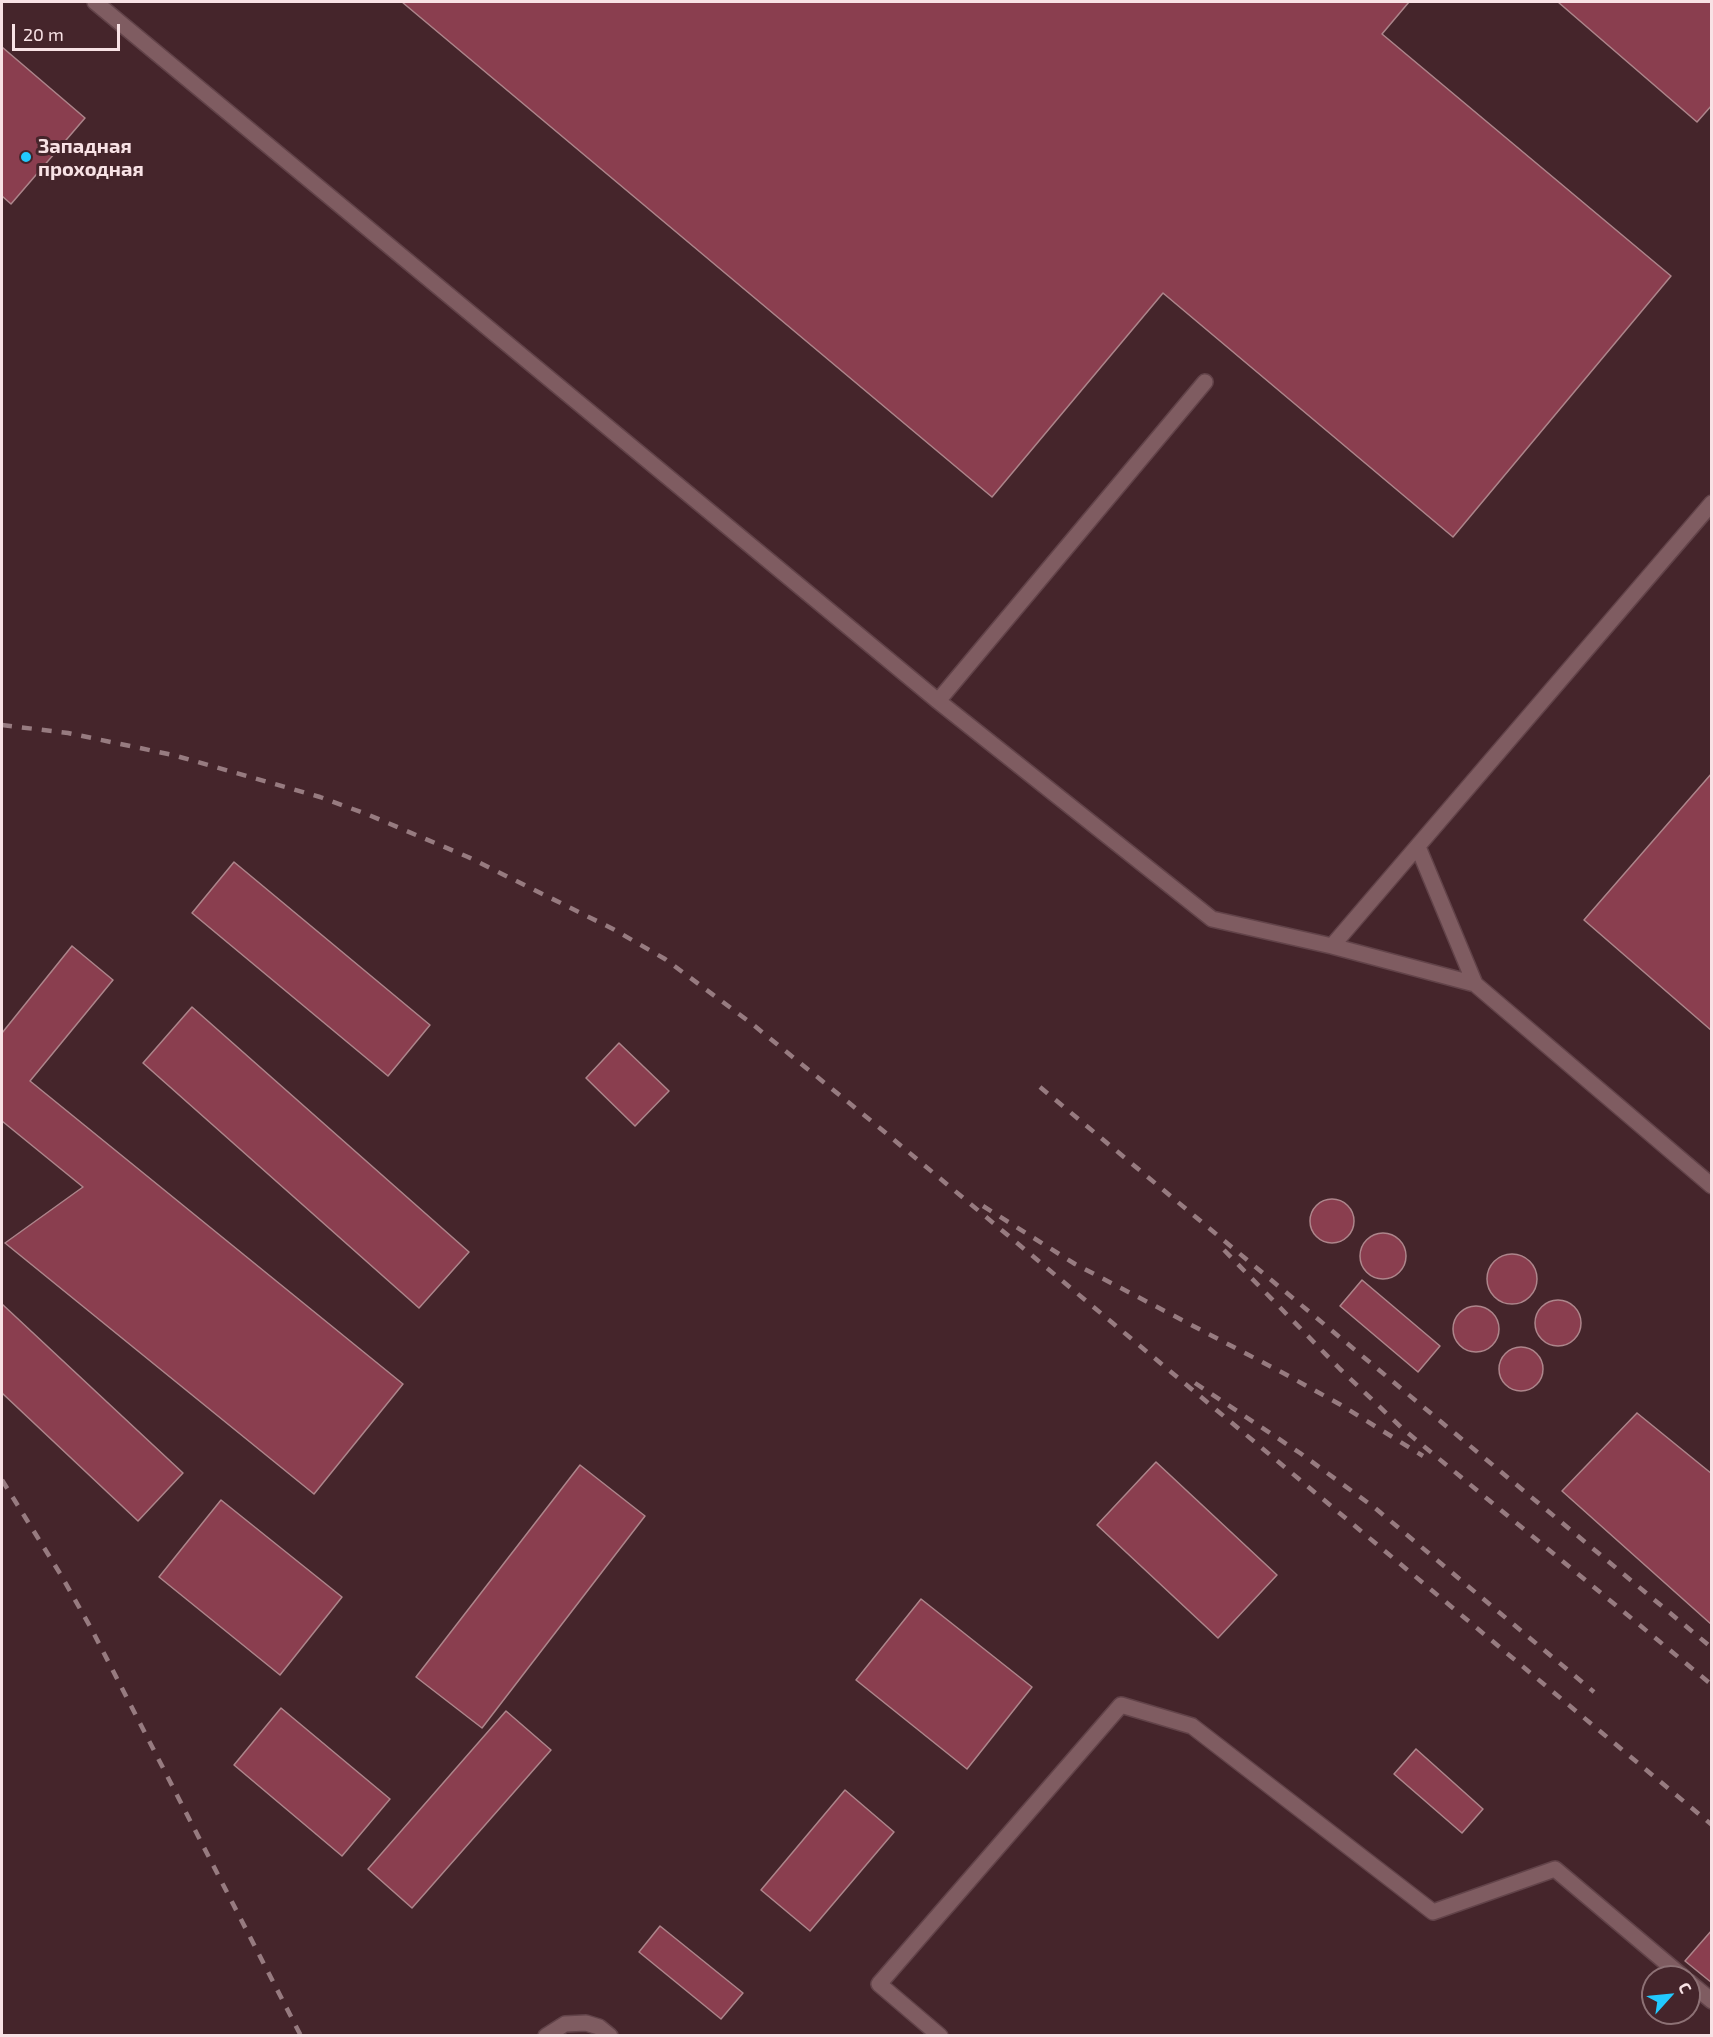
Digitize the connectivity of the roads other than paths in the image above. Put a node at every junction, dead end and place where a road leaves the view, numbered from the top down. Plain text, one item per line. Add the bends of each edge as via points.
1 (95, 2) edge
2 (1204, 382) dead end
3 (1712, 503) edge
4 (938, 701) junction
5 (1418, 847) junction
6 (1332, 946) junction
7 (1475, 984) junction
8 (1712, 1186) edge
9 (1669, 1965) edge
10 (546, 2036) edge
11 (610, 2036) edge
12 (940, 2036) edge

1 - 4 lane
2 - 4 lane
3 - 5 lane
4 - 6 lane via 1212,919
5 - 6 lane
5 - 7 lane
6 - 7 lane
7 - 8 lane
9 - 12 lane via 1555,1869 1433,1912 1192,1726 1121,1704 879,1984
10 - 11 lane via 565,2024 586,2023

